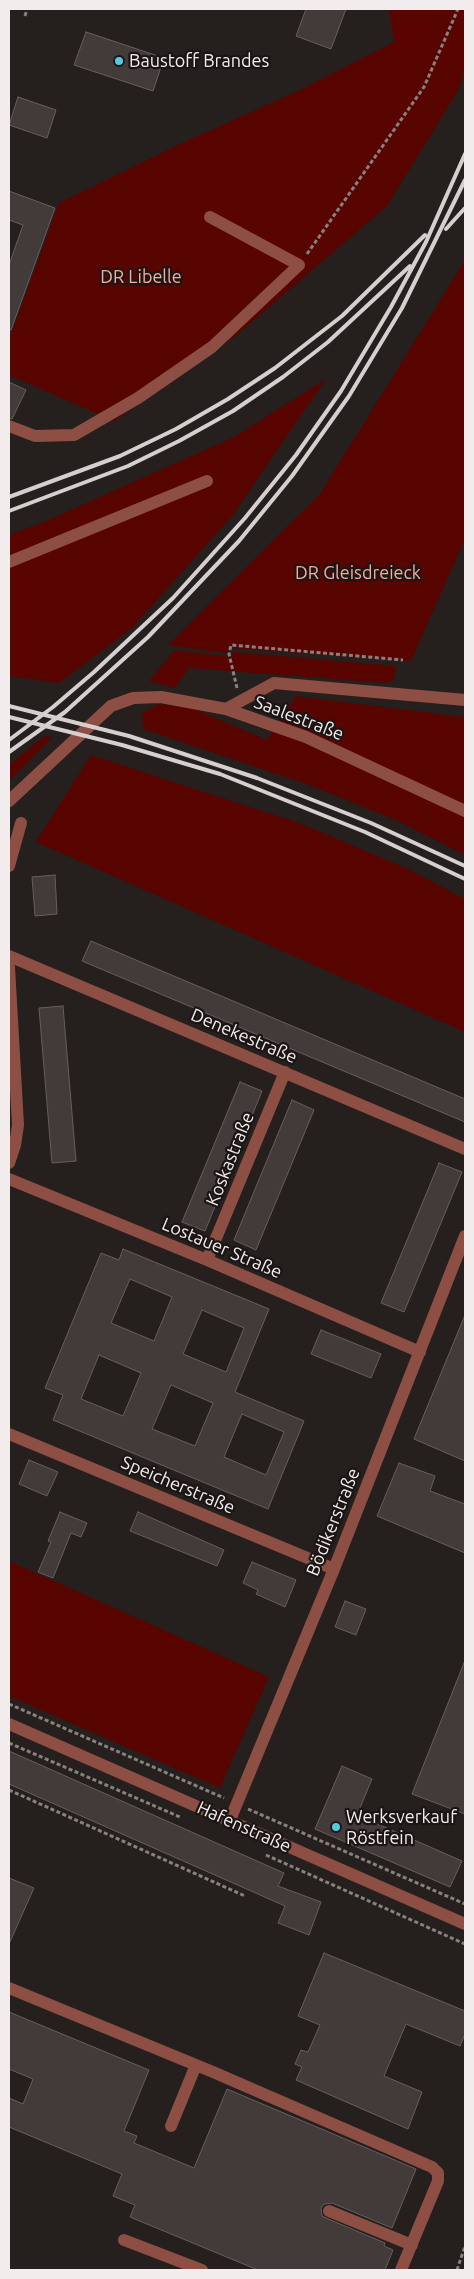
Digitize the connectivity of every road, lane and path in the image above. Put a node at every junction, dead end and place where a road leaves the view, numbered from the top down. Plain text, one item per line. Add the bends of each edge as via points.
1 (27, 9) edge
2 (458, 9) edge
3 (24, 16) dead end
4 (210, 217) dead end
5 (300, 265) junction
6 (9, 426) edge
7 (206, 481) dead end
8 (9, 562) edge
9 (403, 660) dead end
10 (465, 700) edge
11 (241, 701) junction
12 (226, 709) junction
13 (9, 800) edge
14 (465, 811) edge
15 (21, 823) dead end
16 (9, 866) edge
17 (9, 956) edge
18 (9, 967) edge
19 (284, 1072) junction
20 (465, 1149) edge
21 (9, 1163) edge
22 (9, 1179) edge
23 (465, 1236) edge
24 (207, 1260) junction
25 (420, 1352) junction
26 (9, 1434) edge
27 (334, 1569) junction
28 (9, 1724) edge
29 (9, 1743) edge
30 (9, 1790) edge
31 (187, 1820) dead end
32 (230, 1820) junction
33 (258, 1852) dead end
34 (245, 1896) dead end
35 (465, 1924) edge
36 (465, 1944) edge
37 (9, 1988) edge
38 (196, 2065) junction
39 (171, 2126) dead end
40 (329, 2211) dead end
41 (124, 2240) dead end
42 (412, 2245) junction
43 (465, 2246) edge
44 (202, 2270) edge
45 (401, 2270) edge
46 (457, 2270) edge

1 - 3 path
2 - 5 path via 424,86
4 - 5 street
5 - 6 street via 212,346 138,398 74,436 35,436
7 - 8 street
9 - 11 path via 231,645 229,654
10 - 11 street via 274,684
11 - 12 street
12 - 13 street, Saalestraße via 161,697 133,698 111,706
12 - 14 street, Saalestraße via 306,737
15 - 16 street
17 - 19 street, Denekestraße
18 - 21 street via 18,1125
19 - 20 street, Denekestraße
19 - 24 street, Koskastraße
22 - 24 street, Lostauer Straße
23 - 25 street, Bödikerstraße
24 - 25 street, Lostauer Straße
25 - 27 street, Bödikerstraße
26 - 27 street, Speicherstraße
27 - 32 street, Bödikerstraße
28 - 32 street, Hafenstraße
29 - 31 path, Hafenstraße
30 - 34 path
32 - 35 street, Hafenstraße
33 - 36 path, Hafenstraße
37 - 38 street
38 - 39 street
38 - 42 street via 432,2167 438,2173 438,2181
40 - 42 street
41 - 44 street
42 - 45 street
43 - 46 path

